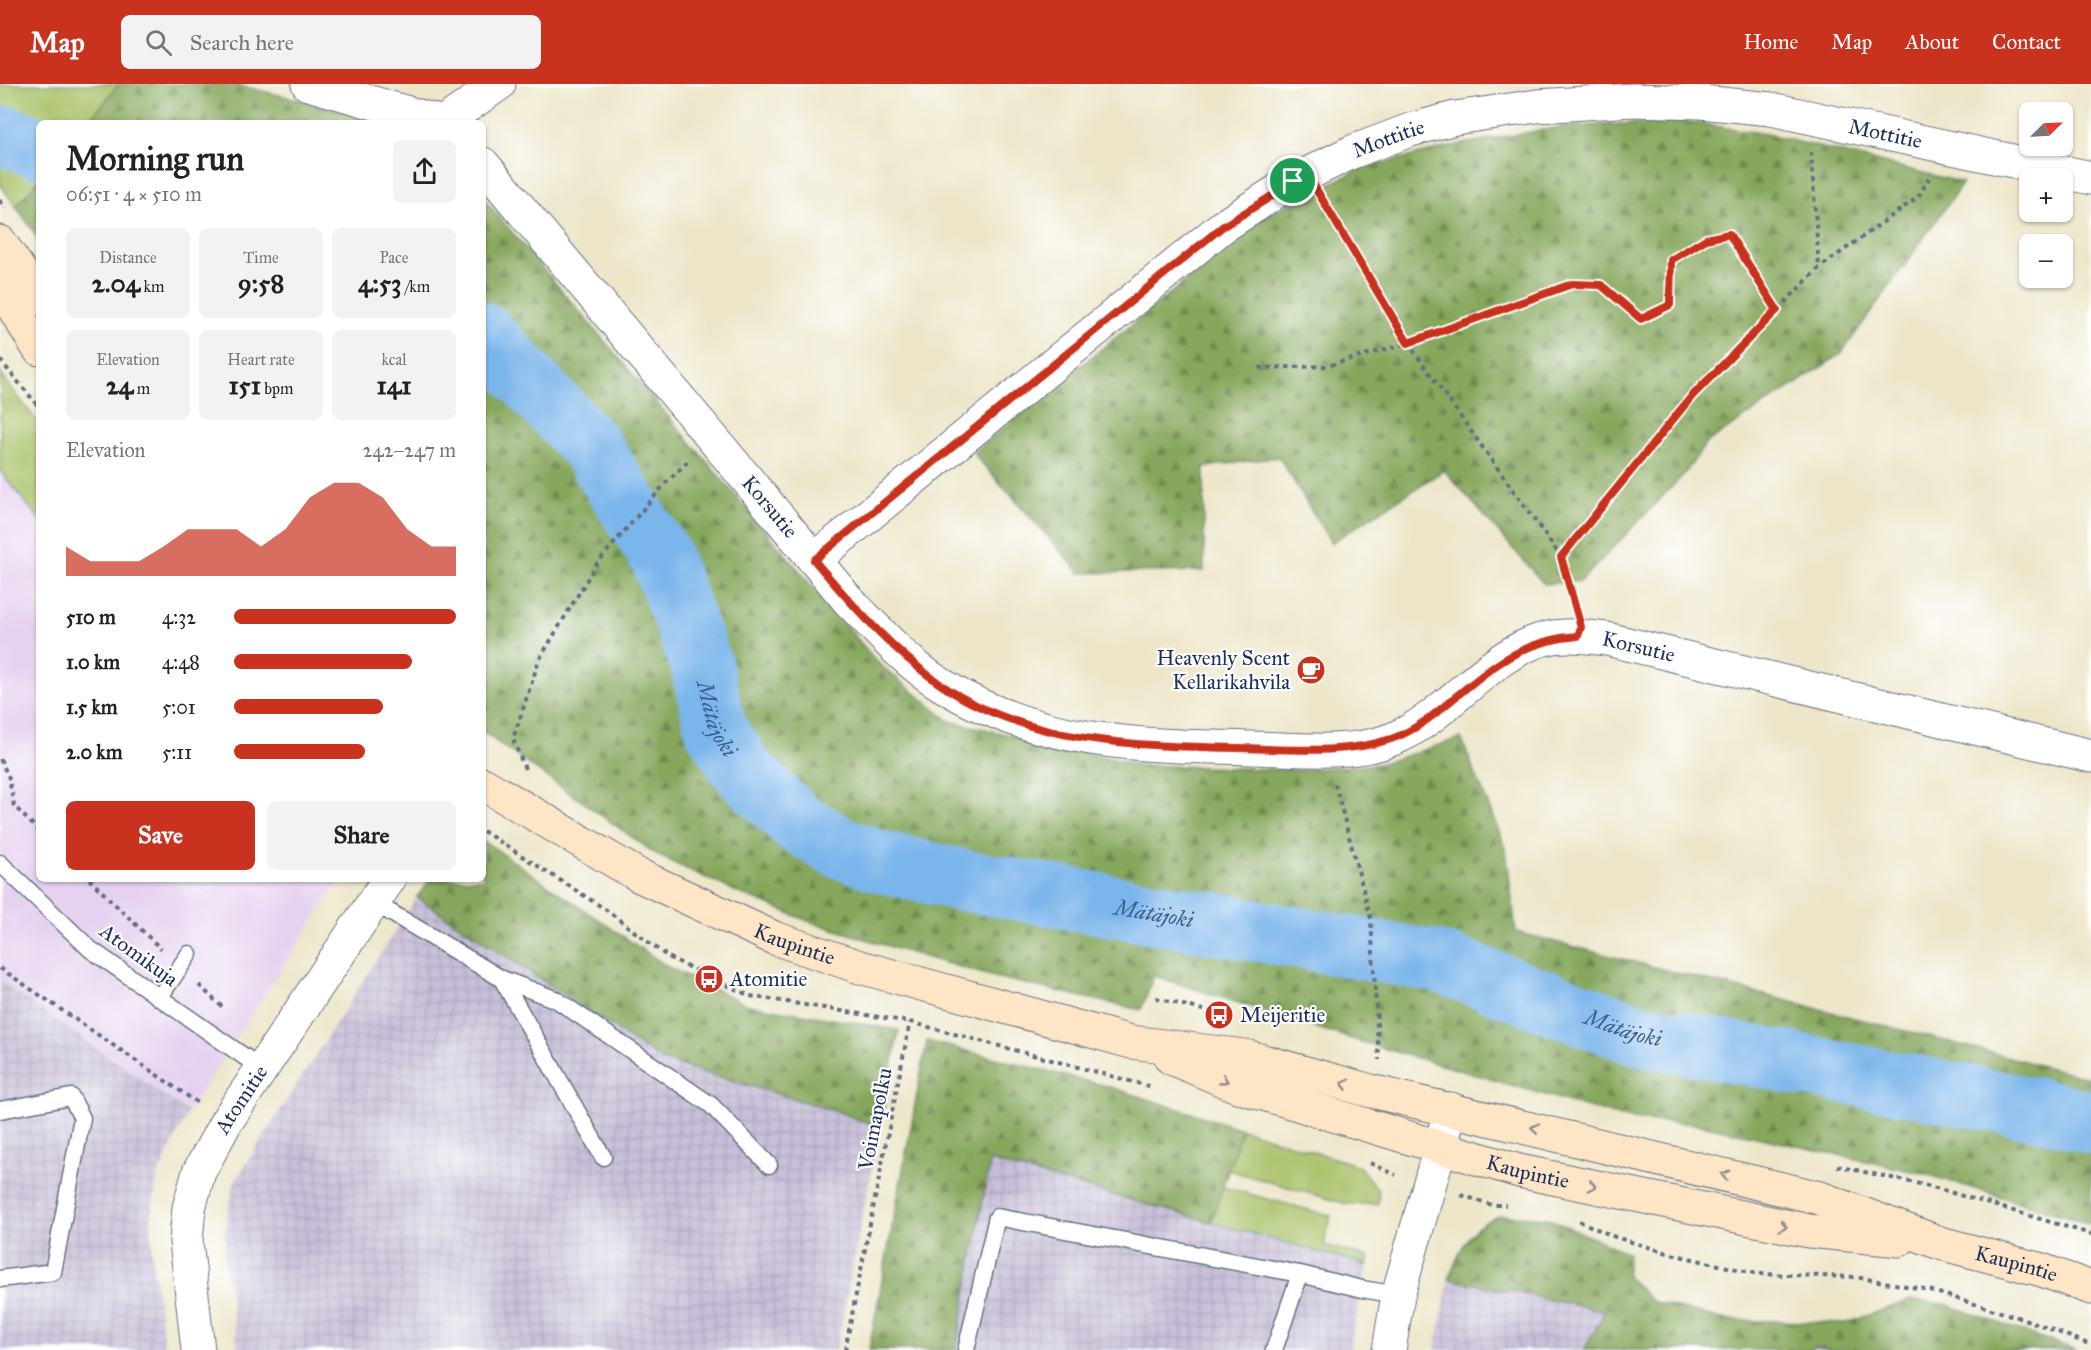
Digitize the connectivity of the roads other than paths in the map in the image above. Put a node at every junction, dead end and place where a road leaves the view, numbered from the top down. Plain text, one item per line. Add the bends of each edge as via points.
1 (308, 84) edge
2 (499, 84) edge
3 (432, 120) edge
4 (446, 120) edge
5 (486, 168) edge
6 (2091, 178) edge
7 (0, 242) edge
8 (0, 286) edge
9 (36, 294) edge
10 (0, 322) edge
11 (36, 344) edge
12 (36, 352) edge
13 (814, 560) junction
14 (2091, 756) edge
15 (486, 786) edge
16 (0, 863) edge
17 (381, 890) edge
18 (189, 954) dead end
19 (502, 979) junction
20 (159, 998) junction
21 (1131, 1041) junction
22 (262, 1069) junction
23 (1451, 1109) junction
24 (0, 1110) edge
25 (1439, 1147) junction
26 (603, 1157) dead end
27 (769, 1165) dead end
28 (1940, 1243) junction
29 (1300, 1274) junction
30 (0, 1279) edge
31 (2091, 1288) edge
32 (1398, 1295) junction
33 (198, 1350) edge
34 (966, 1350) edge
35 (1275, 1350) edge
36 (1389, 1350) edge

1 - 3 street
2 - 4 street
5 - 13 street, Korsutie
6 - 13 street, Mottitie via 1771,109 1701,102 1633,100 1537,106 1455,118 1410,130 1307,174 1222,227
7 - 9 main road
8 - 11 main road
10 - 12 main road
13 - 14 street, Korsutie via 901,653 942,685 1001,714 1098,741 1154,746 1363,746 1393,739 1429,719 1489,670 1525,647 1551,638 1578,636 1619,642
15 - 21 main road, Kaupintie via 638,875 774,938 943,992
16 - 20 lane, Atomikuja via 90,949
17 - 19 lane
17 - 22 street, Atomitie
18 - 20 lane
19 - 26 lane
19 - 27 lane via 556,1000 711,1105
20 - 22 lane, Atomikuja
23 -> 21 main road, Kaupintie via 1245,1056
21 -> 25 main road, Kaupintie via 1237,1086
22 - 33 street, Atomitie via 226,1122 199,1172 189,1208 186,1241
23 - 25 street
28 -> 23 main road, Kaupintie via 1820,1198
24 - 30 lane via 71,1097 82,1118 53,1272
25 -> 28 main road, Kaupintie via 1519,1171 1809,1232
25 - 32 street
28 - 31 main road, Kaupintie via 2042,1270
29 - 32 lane
29 - 34 lane via 997,1217
29 - 35 lane
32 - 36 street

